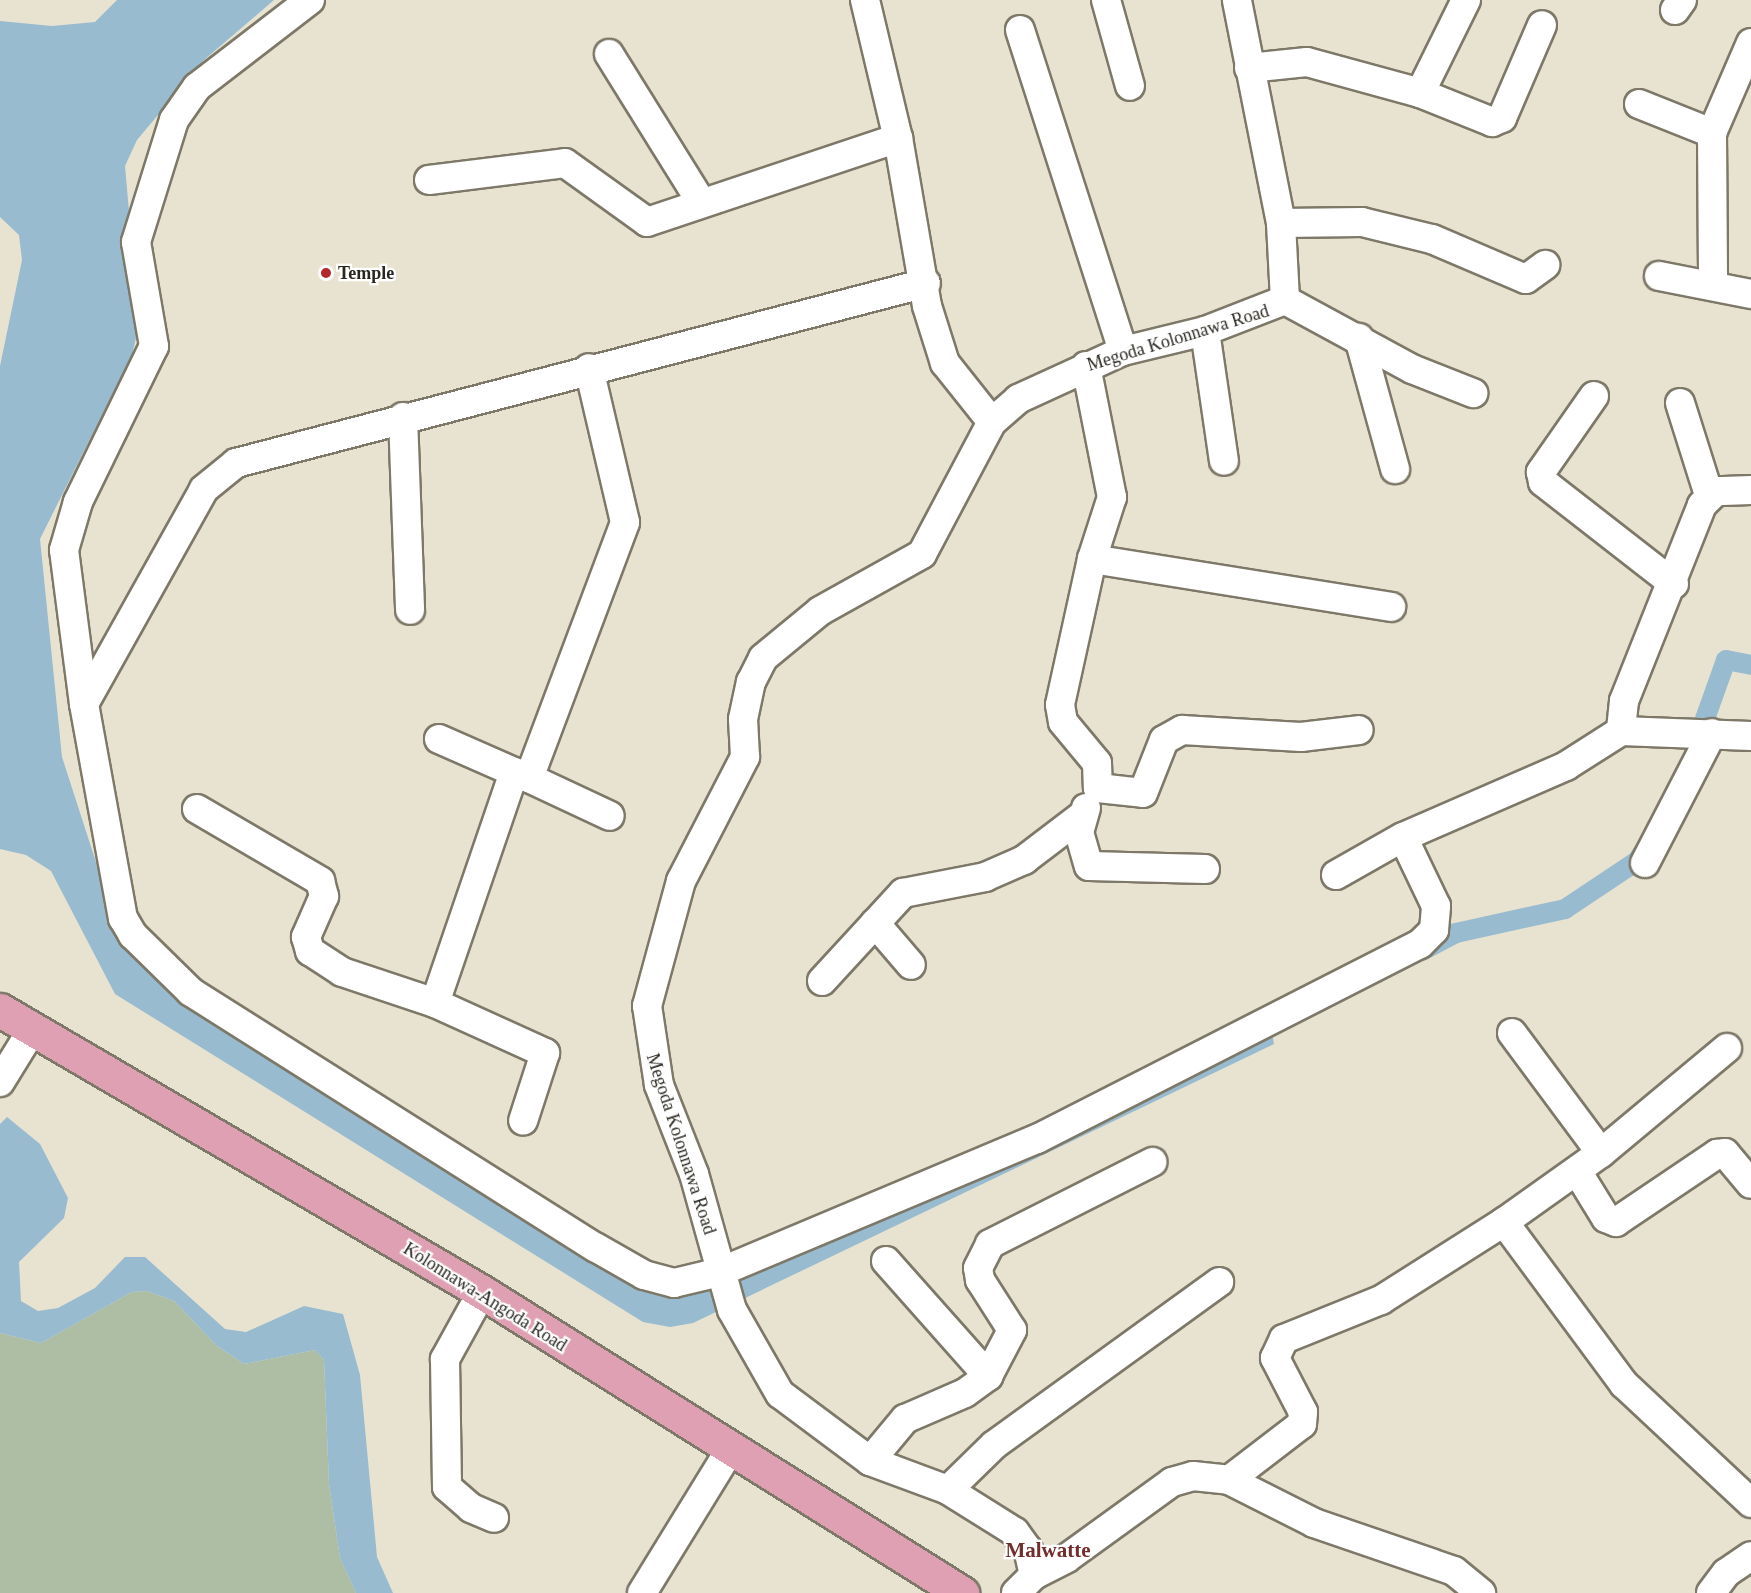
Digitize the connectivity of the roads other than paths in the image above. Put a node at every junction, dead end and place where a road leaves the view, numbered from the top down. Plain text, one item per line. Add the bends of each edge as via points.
1 (310, 0) edge
2 (865, 0) edge
3 (1106, 0) edge
4 (1237, 0) edge
5 (1467, 0) edge
6 (1542, 25) dead end
7 (1020, 30) dead end
8 (1751, 43) edge
9 (609, 54) dead end
10 (1249, 68) junction
11 (1130, 87) dead end
12 (1420, 93) junction
13 (1639, 104) dead end
14 (1712, 133) junction
15 (898, 138) junction
16 (429, 180) dead end
17 (701, 202) junction
18 (1281, 223) junction
19 (1545, 265) dead end
20 (1659, 276) dead end
21 (926, 283) junction
22 (1713, 284) junction
23 (1751, 294) edge
24 (1286, 300) junction
25 (1205, 331) junction
26 (1359, 338) junction
27 (1123, 351) junction
28 (1086, 366) junction
29 (589, 368) junction
30 (1473, 393) dead end
31 (1594, 396) dead end
32 (1680, 403) dead end
33 (403, 417) junction
34 (993, 422) junction
35 (1224, 461) dead end
36 (1395, 469) dead end
37 (1751, 490) edge
38 (1709, 495) junction
39 (1092, 559) junction
40 (1674, 584) junction
41 (1391, 607) dead end
42 (410, 610) dead end
43 (84, 704) junction
44 (1359, 730) dead end
45 (1620, 730) junction
46 (1708, 732) junction
47 (1751, 736) edge
48 (439, 739) dead end
49 (522, 775) junction
50 (1098, 788) junction
51 (197, 809) dead end
52 (1083, 815) junction
53 (610, 816) dead end
54 (1403, 837) junction
55 (1645, 863) dead end
56 (1205, 869) dead end
57 (1336, 875) dead end
58 (875, 923) junction
59 (911, 965) dead end
60 (822, 981) dead end
61 (435, 1003) junction
62 (0, 1010) edge
63 (32, 1030) junction
64 (1512, 1033) dead end
65 (1727, 1048) dead end
66 (0, 1082) edge
67 (523, 1121) dead end
68 (1601, 1153) junction
69 (1152, 1162) dead end
70 (1577, 1171) junction
71 (1751, 1184) edge
72 (1504, 1222) junction
73 (886, 1261) dead end
74 (720, 1272) junction
75 (1219, 1282) dead end
76 (482, 1292) junction
77 (988, 1376) junction
78 (730, 1450) junction
79 (870, 1461) junction
80 (1229, 1480) junction
81 (948, 1490) junction
82 (1751, 1503) edge
83 (494, 1518) dead end
84 (1751, 1556) edge
85 (1025, 1584) edge
86 (642, 1593) edge
87 (962, 1593) edge
88 (1481, 1593) edge
89 (1711, 1593) edge

1 - 43 street via 182,104 142,212 137,267 154,346 78,502 64,550
2 - 15 street
3 - 11 street
4 - 10 street, Megoda Kolonnawa Road
5 - 12 street
6 - 12 street via 1498,122
7 - 27 street
8 - 14 street
9 - 17 street
10 - 12 street via 1307,62
10 - 18 street, Megoda Kolonnawa Road
13 - 14 street
14 - 22 street
15 - 17 street
15 - 21 street
16 - 17 street via 565,164 647,222
18 - 19 street via 1362,222 1432,239 1526,279
18 - 24 street, Megoda Kolonnawa Road
20 - 22 street
21 - 29 street
21 - 34 street via 927,306 945,363
22 - 23 street
24 - 25 street, Megoda Kolonnawa Road
24 - 26 street
25 - 27 street, Megoda Kolonnawa Road
25 - 35 street
26 - 30 street via 1412,369
26 - 36 street
27 - 28 street, Megoda Kolonnawa Road
28 - 34 street, Megoda Kolonnawa Road via 1018,399
28 - 39 street via 1112,497
29 - 33 street
29 - 49 street via 625,522
31 - 40 street via 1541,472 1543,482
32 - 38 street
33 - 42 street
33 - 43 street via 290,444 220,473 204,489
34 - 74 street, Megoda Kolonnawa Road via 922,554 820,611 763,658 749,691 740,772 681,882 670,914 647,1006 650,1046 659,1085 694,1174
37 - 38 street
38 - 40 street
39 - 41 street
39 - 50 street via 1060,705 1063,722 1097,763
40 - 45 street via 1624,700
43 - 74 street via 123,918 133,935 191,992 644,1275 674,1283
44 - 50 street via 1301,737 1182,730 1164,740 1143,793
45 - 46 street
45 - 54 street via 1566,766
46 - 47 street
46 - 55 street
48 - 49 street
49 - 53 street
49 - 61 street
50 - 52 street
51 - 61 street via 320,881 324,896 306,937 309,951 342,972
52 - 56 street via 1079,832 1089,866
52 - 58 street via 1046,847 1005,868 903,893
54 - 57 street
54 - 74 street via 1436,906 1434,930 1420,944 1037,1139
58 - 59 street
58 - 60 street
61 - 67 street via 545,1053
62 - 63 main road, Kolonnawa-Angoda Road
63 - 66 street
63 - 76 main road, Kolonnawa-Angoda Road
64 - 68 street
65 - 68 street
68 - 70 street
69 - 77 street via 990,1244 978,1268 980,1280 1012,1330
70 - 71 street via 1606,1218 1616,1222 1717,1154 1731,1159
70 - 72 street
72 - 80 street via 1381,1300 1284,1340 1275,1358 1304,1412 1302,1424
72 - 82 street via 1624,1384
73 - 77 street
74 - 79 street, Megoda Kolonnawa Road via 732,1310 780,1394
75 - 81 street via 994,1445
76 - 78 main road, Kolonnawa-Angoda Road
76 - 83 street via 445,1359 447,1487 471,1508
77 - 79 street via 964,1393 905,1419
78 - 86 street
78 - 87 main road, Kolonnawa-Angoda Road via 930,1568
79 - 81 street, Megoda Kolonnawa Road
80 - 85 street via 1193,1476 1172,1482
80 - 88 street via 1314,1523 1454,1571
81 - 85 street, Megoda Kolonnawa Road via 1014,1532 1028,1550
84 - 89 street via 1726,1573

